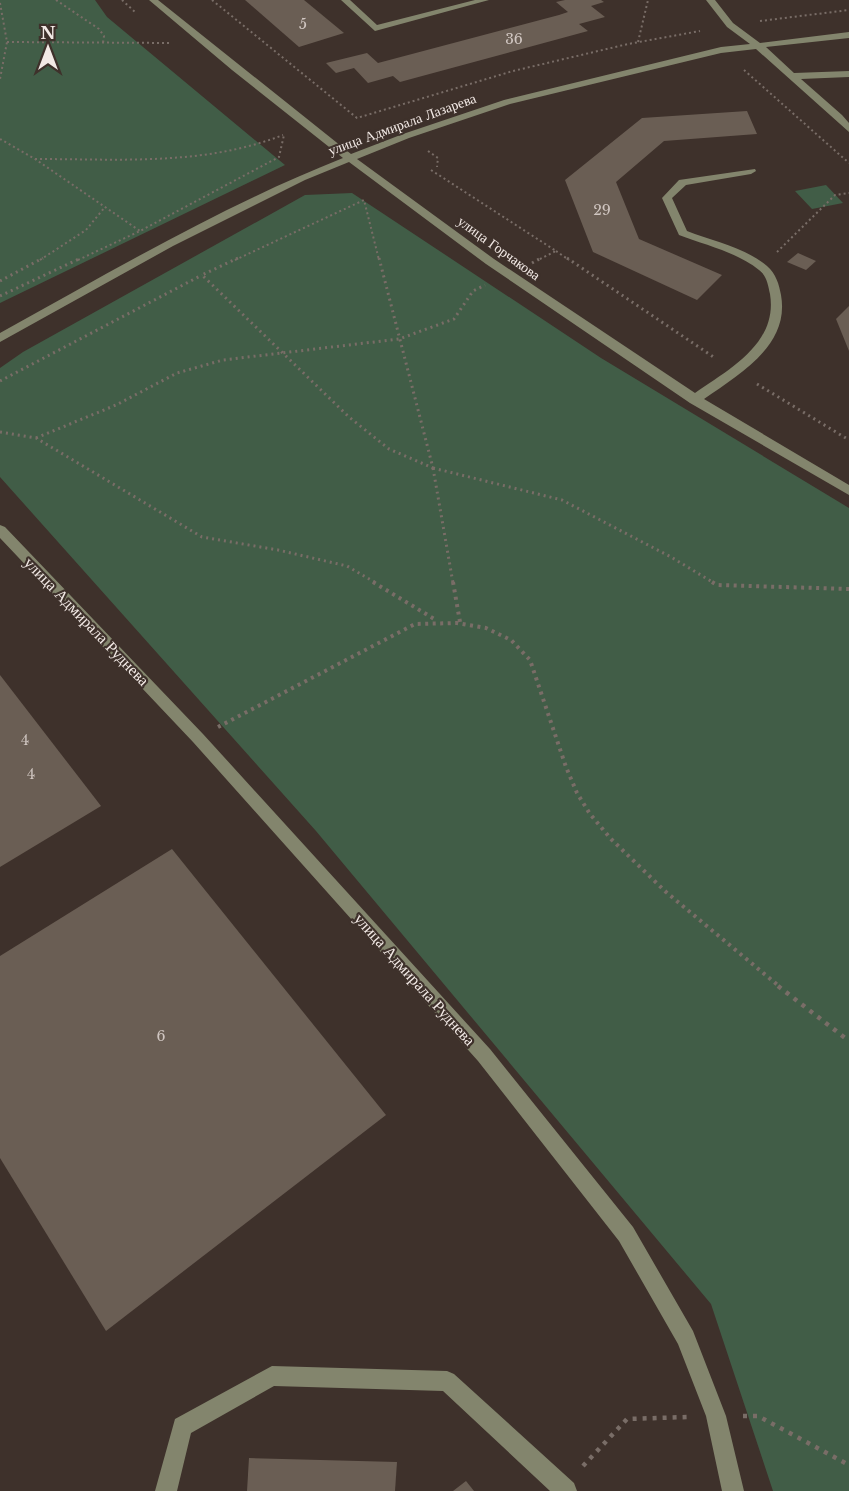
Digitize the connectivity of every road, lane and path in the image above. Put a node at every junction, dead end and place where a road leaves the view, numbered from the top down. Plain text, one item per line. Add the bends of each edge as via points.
1 (56, 0) edge
2 (153, 0) edge
3 (212, 0) edge
4 (345, 0) edge
5 (485, 0) edge
6 (648, 0) edge
7 (710, 0) edge
8 (0, 3) edge
9 (849, 10) edge
10 (730, 25) junction
11 (849, 35) edge
12 (7, 42) junction
13 (103, 42) junction
14 (638, 42) junction
15 (204, 43) junction
16 (760, 46) junction
17 (744, 70) dead end
18 (849, 74) edge
19 (792, 76) junction
20 (0, 79) edge
21 (849, 129) edge
22 (0, 139) edge
23 (351, 158) junction
24 (35, 159) junction
25 (849, 163) edge
26 (431, 170) dead end
27 (751, 171) dead end
28 (849, 193) edge
29 (105, 207) junction
30 (140, 231) junction
31 (556, 251) junction
32 (760, 267) junction
33 (508, 274) junction
34 (202, 275) junction
35 (0, 281) edge
36 (0, 296) edge
37 (0, 338) edge
38 (399, 339) junction
39 (283, 353) junction
40 (735, 371) junction
41 (0, 381) edge
42 (694, 400) junction
43 (0, 432) edge
44 (36, 438) junction
45 (849, 440) edge
46 (433, 468) junction
47 (849, 491) edge
48 (0, 530) edge
49 (849, 589) edge
50 (437, 621) junction
51 (460, 622) junction
52 (198, 738) junction
53 (849, 1041) edge
54 (166, 1491) edge
55 (566, 1491) edge
56 (733, 1491) edge

1 - 13 path via 99,29
2 - 15 street, улица Горчакова
3 - 14 path via 357,118 513,71
4 - 5 street via 375,28
6 - 14 path
7 - 10 street
8 - 12 path
9 - 10 path
10 - 14 path
10 - 16 street
11 - 16 street, улица Адмирала Лазарева
12 - 13 path
12 - 20 path
13 - 15 path
15 - 23 street, улица Горчакова
16 - 19 street
16 - 23 street, улица Адмирала Лазарева via 721,50 507,102
17 - 25 path
18 - 19 street
19 - 21 street
22 - 24 path
23 - 33 street, улица Горчакова
23 - 37 street, улица Адмирала Лазарева via 301,178 169,244
24 - 29 path
24 - 30 path via 222,153 264,145 284,135 279,157
26 - 31 path
27 - 32 street via 683,182 668,198 683,233 745,257
28 - 32 path via 835,195
29 - 30 path
29 - 35 path via 99,220 81,235
30 - 36 path
31 - 33 path
31 - 40 path
32 - 40 street via 769,273 778,298 779,320 765,343
33 - 38 path via 473,291 454,319
33 - 42 street, улица Горчакова
34 - 38 path via 364,200
34 - 39 path
34 - 41 path
38 - 39 path
38 - 46 path
39 - 44 path via 223,360 177,373 116,405
39 - 46 path via 349,417 389,449
40 - 42 street
40 - 45 path
42 - 47 street, улица Горчакова
43 - 44 path
44 - 50 path via 202,537 347,566
46 - 49 path via 562,500 717,585
46 - 51 path
48 - 52 street, улица Адмирала Руднева
50 - 51 path
50 - 52 path via 398,631
51 - 53 path via 512,640 531,662 575,789 612,839 725,944
52 - 56 street, улица Адмирала Руднева via 484,1055 626,1234 686,1338 716,1416
54 - 55 street via 182,1426 272,1376 447,1381

